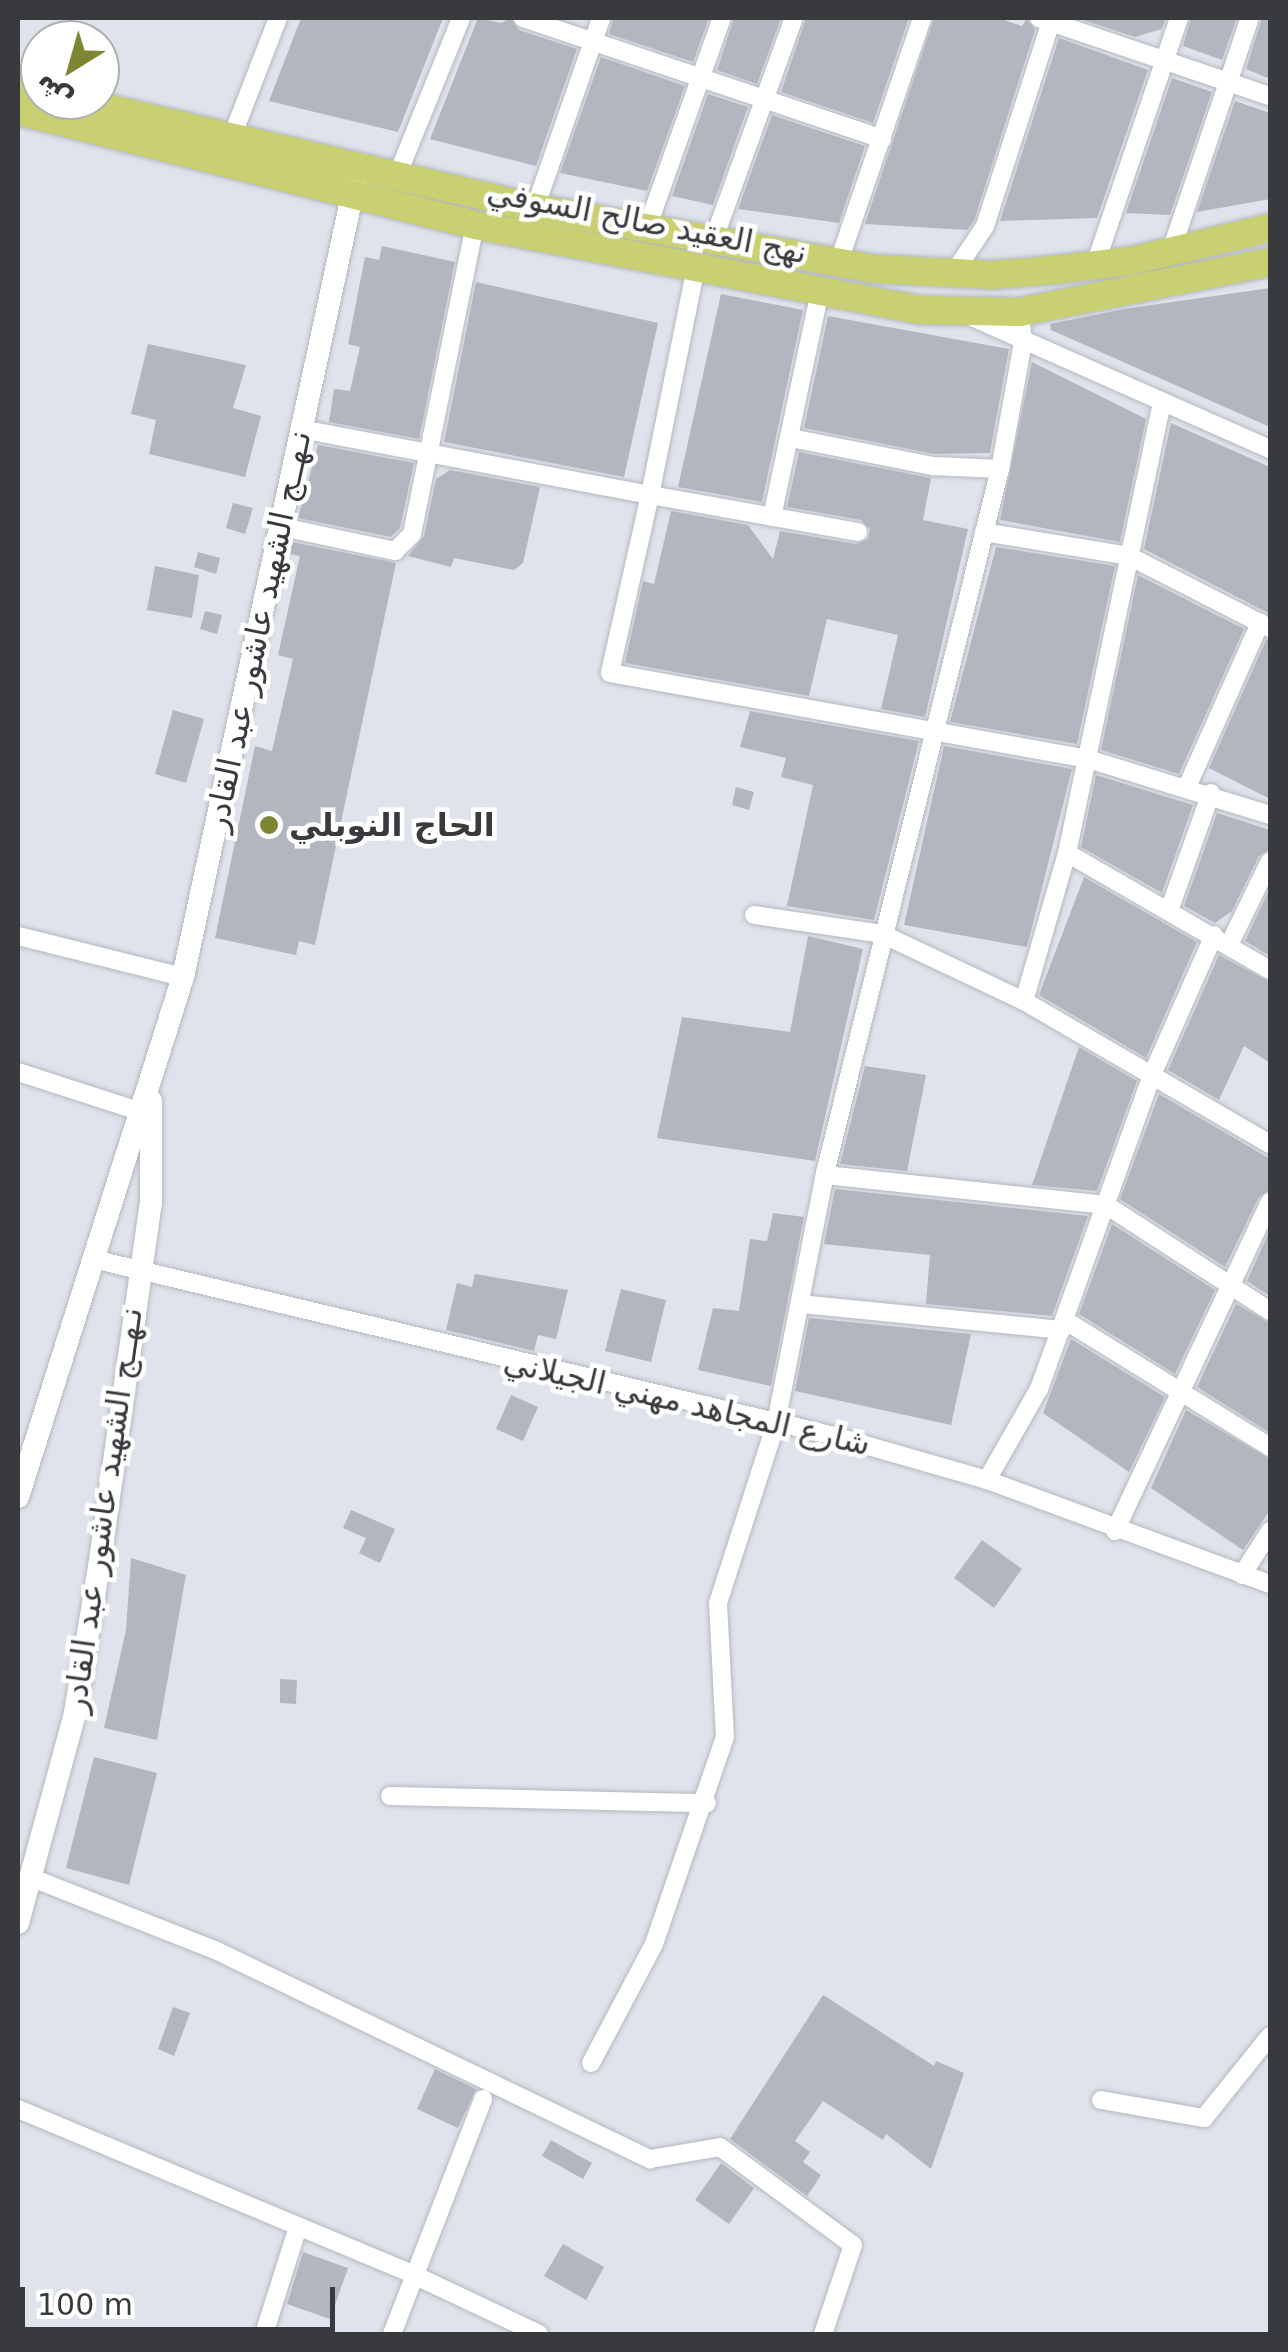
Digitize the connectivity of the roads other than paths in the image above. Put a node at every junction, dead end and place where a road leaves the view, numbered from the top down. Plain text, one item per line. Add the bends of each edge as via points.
1 (278, 18) edge
2 (461, 18) edge
3 (522, 18) edge
4 (601, 18) edge
5 (722, 18) edge
6 (794, 18) edge
7 (922, 18) edge
8 (1180, 18) edge
9 (1250, 18) edge
10 (1047, 19) edge
11 (592, 42) junction
12 (1166, 59) junction
13 (700, 79) junction
14 (1228, 81) junction
15 (1270, 96) edge
16 (764, 100) junction
17 (18, 111) edge
18 (120, 112) edge
19 (882, 139) junction
20 (231, 140) junction
21 (398, 176) junction
22 (355, 182) junction
23 (535, 208) junction
24 (476, 225) junction
25 (1270, 228) edge
26 (646, 231) junction
27 (712, 244) junction
28 (1171, 251) junction
29 (838, 264) junction
30 (1095, 265) junction
31 (1267, 267) edge
32 (695, 272) junction
33 (953, 274) junction
34 (992, 275) junction
35 (820, 291) junction
36 (1020, 312) junction
37 (964, 314) junction
38 (1024, 342) junction
39 (1162, 402) junction
40 (301, 429) junction
41 (791, 438) junction
42 (1270, 449) edge
43 (427, 452) junction
44 (1000, 469) junction
45 (650, 495) junction
46 (772, 517) junction
47 (282, 527) junction
48 (858, 532) dead end
49 (984, 532) junction
50 (1129, 556) junction
51 (1265, 625) edge
52 (937, 729) junction
53 (1088, 759) junction
54 (1187, 787) junction
55 (1211, 794) junction
56 (1270, 815) edge
57 (1067, 852) junction
58 (1270, 861) edge
59 (1170, 908) junction
60 (754, 915) dead end
61 (882, 934) junction
62 (18, 936) edge
63 (1222, 940) junction
64 (1270, 970) edge
65 (183, 977) junction
66 (1024, 1001) junction
67 (18, 1072) edge
68 (1152, 1076) junction
69 (146, 1101) junction
70 (1270, 1144) edge
71 (824, 1175) junction
72 (1270, 1202) edge
73 (1106, 1205) junction
74 (92, 1259) junction
75 (138, 1269) junction
76 (1233, 1287) junction
77 (800, 1304) junction
78 (1270, 1311) edge
79 (1064, 1325) junction
80 (1183, 1391) junction
81 (776, 1423) junction
82 (1270, 1447) edge
83 (987, 1480) junction
84 (18, 1497) edge
85 (1270, 1530) edge
86 (1116, 1531) junction
87 (1242, 1575) junction
88 (1270, 1584) edge
89 (390, 1796) dead end
90 (706, 1803) junction
91 (32, 1878) junction
92 (18, 1923) edge
93 (1270, 2036) edge
94 (592, 2063) dead end
95 (483, 2099) dead end
96 (1101, 2100) dead end
97 (18, 2109) edge
98 (297, 2230) junction
99 (414, 2275) junction
100 (264, 2334) edge
101 (392, 2334) edge
102 (534, 2334) edge
103 (823, 2334) edge

1 - 20 street
2 - 21 street
3 - 11 street
4 - 11 street
5 - 13 street
6 - 16 street
7 - 19 street
8 - 12 street
9 - 14 street
10 - 12 street
10 - 33 street via 985,226
11 - 13 street
11 - 23 street
12 - 14 street
12 - 30 street
13 - 16 street
13 - 26 street
14 - 15 street
14 - 28 street
16 - 19 street
16 - 27 street
17 - 22 main road, نهج العقيد صالح السوفي
18 - 20 main road, نهج العقيد صالح السوفي
19 - 29 street
20 - 22 main road, نهج العقيد صالح السوفي
21 - 22 main road, نهج العقيد صالح السوفي
21 - 23 main road, نهج العقيد صالح السوفي
22 - 24 main road, نهج العقيد صالح السوفي
22 - 40 main road, نـهــج الشهيد عاشور عبد القادر
23 - 26 main road, نهج العقيد صالح السوفي
24 - 32 main road, نهج العقيد صالح السوفي
24 - 43 street
25 - 28 main road, نهج العقيد صالح السوفي
26 - 27 main road, نهج العقيد صالح السوفي
27 - 29 main road, نهج العقيد صالح السوفي
28 - 30 main road, نهج العقيد صالح السوفي
29 - 33 main road, نهج العقيد صالح السوفي
30 - 34 main road, نهج العقيد صالح السوفي
31 - 36 main road, نهج العقيد صالح السوفي
32 - 35 main road, نهج العقيد صالح السوفي
32 - 45 street
33 - 34 main road, نهج العقيد صالح السوفي
33 - 37 main road
34 - 36 main road
35 - 37 main road, نهج العقيد صالح السوفي
35 - 41 street
36 - 37 main road, نهج العقيد صالح السوفي
36 - 38 street
37 - 38 street
38 - 39 street
38 - 44 street
39 - 42 street
39 - 50 street
40 - 43 street
40 - 47 main road, نـهــج الشهيد عاشور عبد القادر
41 - 44 street via 933,466
41 - 46 street
43 - 45 street
43 - 47 street via 404,546 381,550
44 - 49 street
45 - 46 street
45 - 52 street via 610,673
46 - 48 street
47 - 65 main road, نـهــج الشهيد عاشور عبد القادر
49 - 50 street
49 - 52 street
50 - 51 street
50 - 53 street
51 - 54 street
52 - 53 street
52 - 61 street
53 - 54 street
53 - 57 street
54 - 55 street
55 - 56 street
55 - 59 street
57 - 59 street
57 - 66 street
58 - 63 street
59 - 63 street
60 - 61 street
61 - 66 street
61 - 71 street
62 - 65 street
63 - 64 street
63 - 68 street
65 - 69 main road, نـهــج الشهيد عاشور عبد القادر
66 - 68 street
67 - 69 street
68 - 70 street
68 - 73 street
69 - 74 main road, نـهــج الشهيد عاشور عبد القادر
69 - 75 main road, نـهــج الشهيد عاشور عبد القادر via 154,1172
71 - 73 street
71 - 77 street
72 - 76 street
73 - 76 street
73 - 79 street
74 - 75 street, شارع المجاهد مهني الجيلاني
74 - 84 main road, نـهــج الشهيد عاشور عبد القادر
75 - 81 street, شارع المجاهد مهني الجيلاني
75 - 91 main road, نـهــج الشهيد عاشور عبد القادر via 75,1712
76 - 78 street
76 - 80 street
77 - 79 street
77 - 81 street
79 - 80 street
79 - 83 street via 1022,1428
80 - 82 street
80 - 86 street
81 - 83 street, شارع المجاهد مهني الجيلاني
81 - 90 street via 718,1602 725,1737
83 - 86 street, شارع المجاهد مهني الجيلاني
85 - 87 street
86 - 87 street, شارع المجاهد مهني الجيلاني
87 - 88 street, شارع المجاهد مهني الجيلاني
89 - 90 street
90 - 94 street via 654,1944
91 - 92 main road, نـهــج الشهيد عاشور عبد القادر
91 - 103 street via 215,1950 650,2159 720,2147 853,2246
93 - 96 street via 1204,2118
95 - 99 street
97 - 98 street
98 - 99 street
98 - 100 street
99 - 101 street
99 - 102 street

